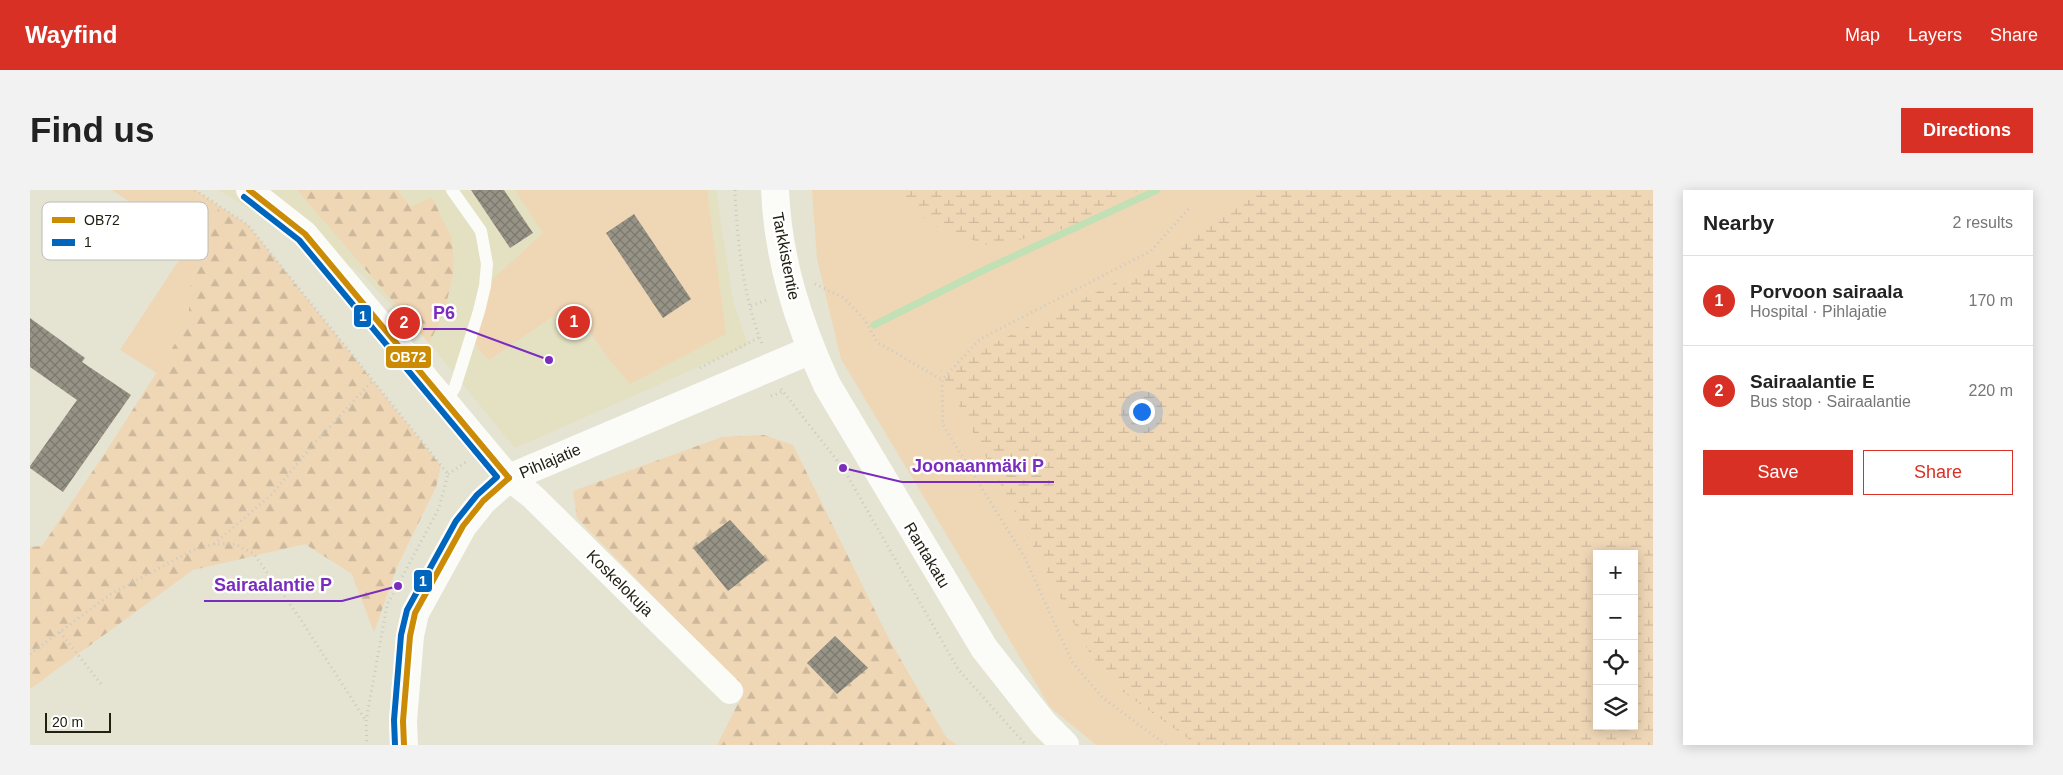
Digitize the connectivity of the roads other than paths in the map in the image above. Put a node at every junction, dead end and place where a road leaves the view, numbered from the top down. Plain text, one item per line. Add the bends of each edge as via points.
1 (249, 190) edge
2 (452, 190) edge
3 (776, 190) edge
4 (811, 350) junction
5 (445, 403) junction
6 (509, 478) junction
7 (730, 691) dead end
8 (404, 745) edge
9 (1065, 745) edge

1 - 5 street, Koskelokuja via 305,234
2 - 5 lane via 481,231 486,264 479,311 455,386
3 - 4 street, Tarkkistentie via 778,227 790,292
4 - 6 street, Pihlajatie
4 - 9 street, Rantakatu via 827,385 984,648 1044,724
5 - 6 street, Koskelokuja
6 - 7 street, Koskelokuja via 532,496
6 - 8 street, Pihlajatie via 483,500 463,526 415,613 410,636

